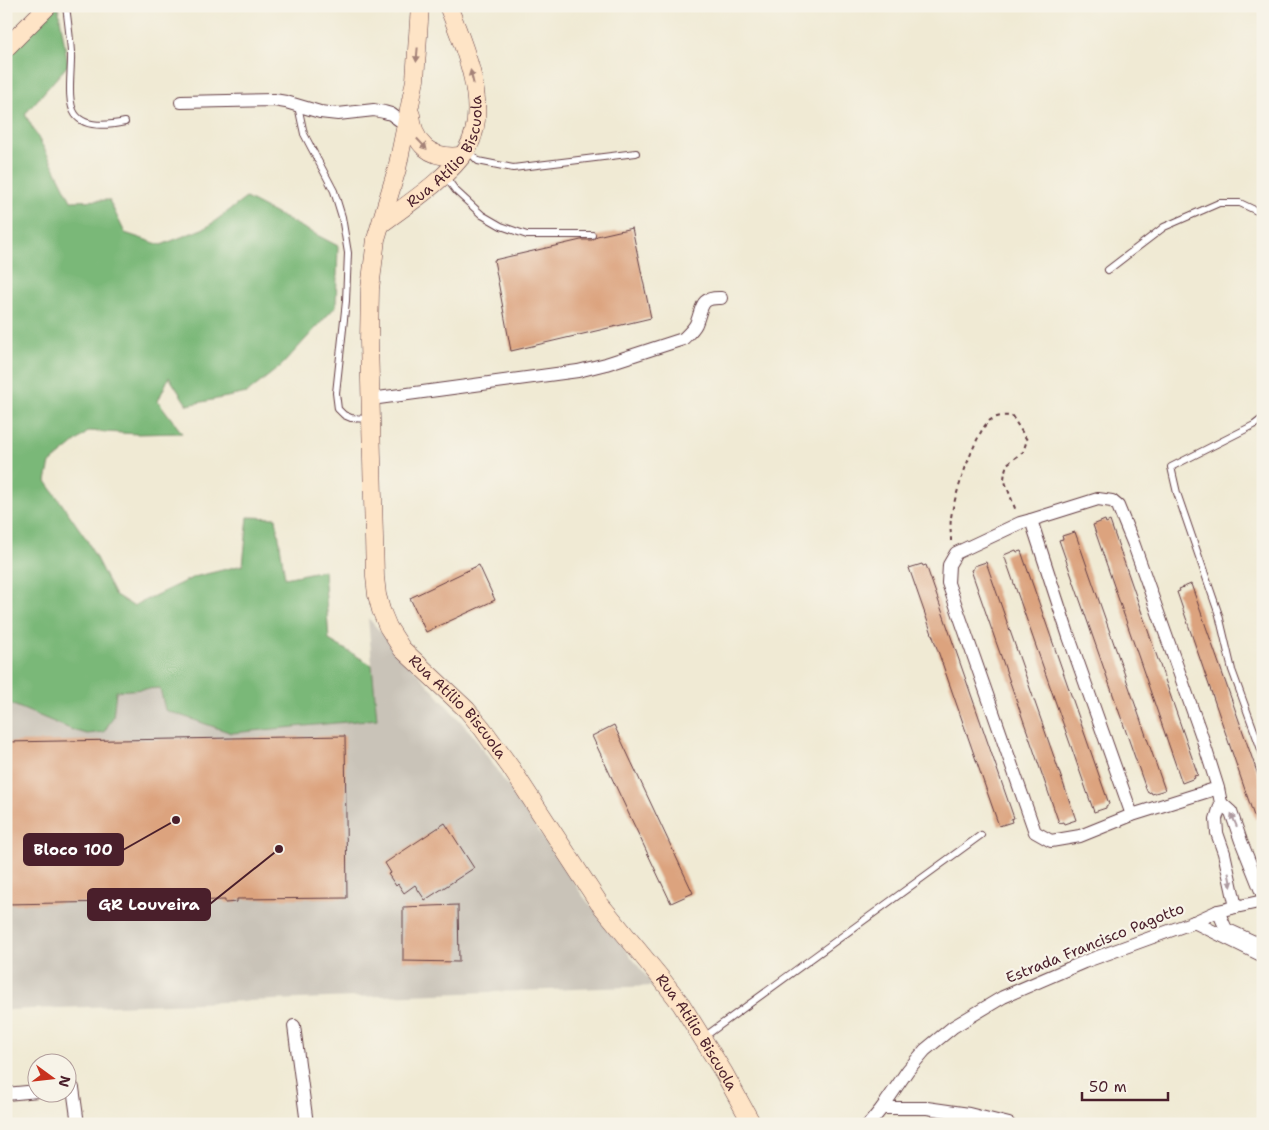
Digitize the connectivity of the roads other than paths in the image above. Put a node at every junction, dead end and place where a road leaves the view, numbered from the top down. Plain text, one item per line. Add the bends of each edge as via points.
1 (48, 6) edge
2 (66, 6) edge
3 (420, 6) edge
4 (448, 6) edge
5 (6, 48) edge
6 (181, 102) dead end
7 (298, 105) junction
8 (410, 105) junction
9 (126, 122) dead end
10 (406, 125) junction
11 (463, 153) junction
12 (636, 153) dead end
13 (444, 175) junction
14 (1263, 214) edge
15 (381, 224) junction
16 (592, 235) dead end
17 (1108, 270) dead end
18 (721, 298) dead end
19 (371, 399) junction
20 (1263, 418) edge
21 (371, 420) junction
22 (1026, 521) junction
23 (1263, 755) edge
24 (1218, 788) junction
25 (1221, 803) junction
26 (1132, 815) junction
27 (981, 835) dead end
28 (1263, 896) edge
29 (1263, 900) edge
30 (1236, 907) junction
31 (1218, 910) junction
32 (1194, 922) junction
33 (1263, 946) edge
34 (1263, 956) edge
35 (294, 1026) dead end
36 (702, 1038) junction
37 (28, 1092) edge
38 (6, 1094) edge
39 (75, 1102) edge
40 (882, 1108) junction
41 (78, 1124) edge
42 (307, 1124) edge
43 (752, 1124) edge
44 (869, 1124) edge
45 (1009, 1124) edge

1 - 5 street
2 - 9 lane via 71,54 71,105 75,115 85,121 107,125
3 -> 8 street, Rua Atílio Biscuola
11 -> 4 street, Rua Atílio Biscuola via 474,132 473,81
6 - 7 street via 274,100
7 - 10 street via 338,114 374,110 391,114
7 - 21 lane via 304,134 334,191 348,253 336,393 338,408 344,416
8 - 10 street, Rua Atílio Biscuola
8 -> 11 street via 414,131 422,146 440,156
10 - 15 street, Rua Atílio Biscuola
11 - 12 lane via 478,161 513,168
11 - 13 street, Rua Atílio Biscuola
13 - 15 street, Rua Atílio Biscuola
13 - 16 lane via 482,215 501,226 527,235
14 - 17 lane via 1240,203 1219,203 1164,227
15 - 19 street, Rua Atílio Biscuola via 373,253 370,290
18 - 19 street via 704,302 696,324 683,339 606,364 578,371
19 - 21 street, Rua Atílio Biscuola
20 - 23 lane via 1171,467 1219,615 1232,670
21 - 36 street, Rua Atílio Biscuola via 375,577 377,595 388,627 402,649 468,710 482,728 599,903 660,976
22 - 24 street via 1098,499 1112,501 1118,506
22 - 26 street
22 - 26 street via 956,553 948,565 948,583 1035,832 1051,842 1080,836
24 - 25 street
24 - 26 street
28 -> 25 street via 1231,812
25 -> 30 street via 1216,819 1217,833
27 - 36 lane
29 - 30 street, Estrada Francisco Pagotto
30 - 31 street, Estrada Francisco Pagotto
31 - 32 street, Estrada Francisco Pagotto
31 - 33 street via 1226,929
32 - 34 street
32 - 40 street, Estrada Francisco Pagotto via 1084,962 1003,997 953,1027 925,1050
35 - 42 street
36 - 43 street, Rua Atílio Biscuola
37 - 38 street
39 - 41 street
40 - 44 street, Estrada Francisco Pagotto
40 - 45 street via 927,1108

